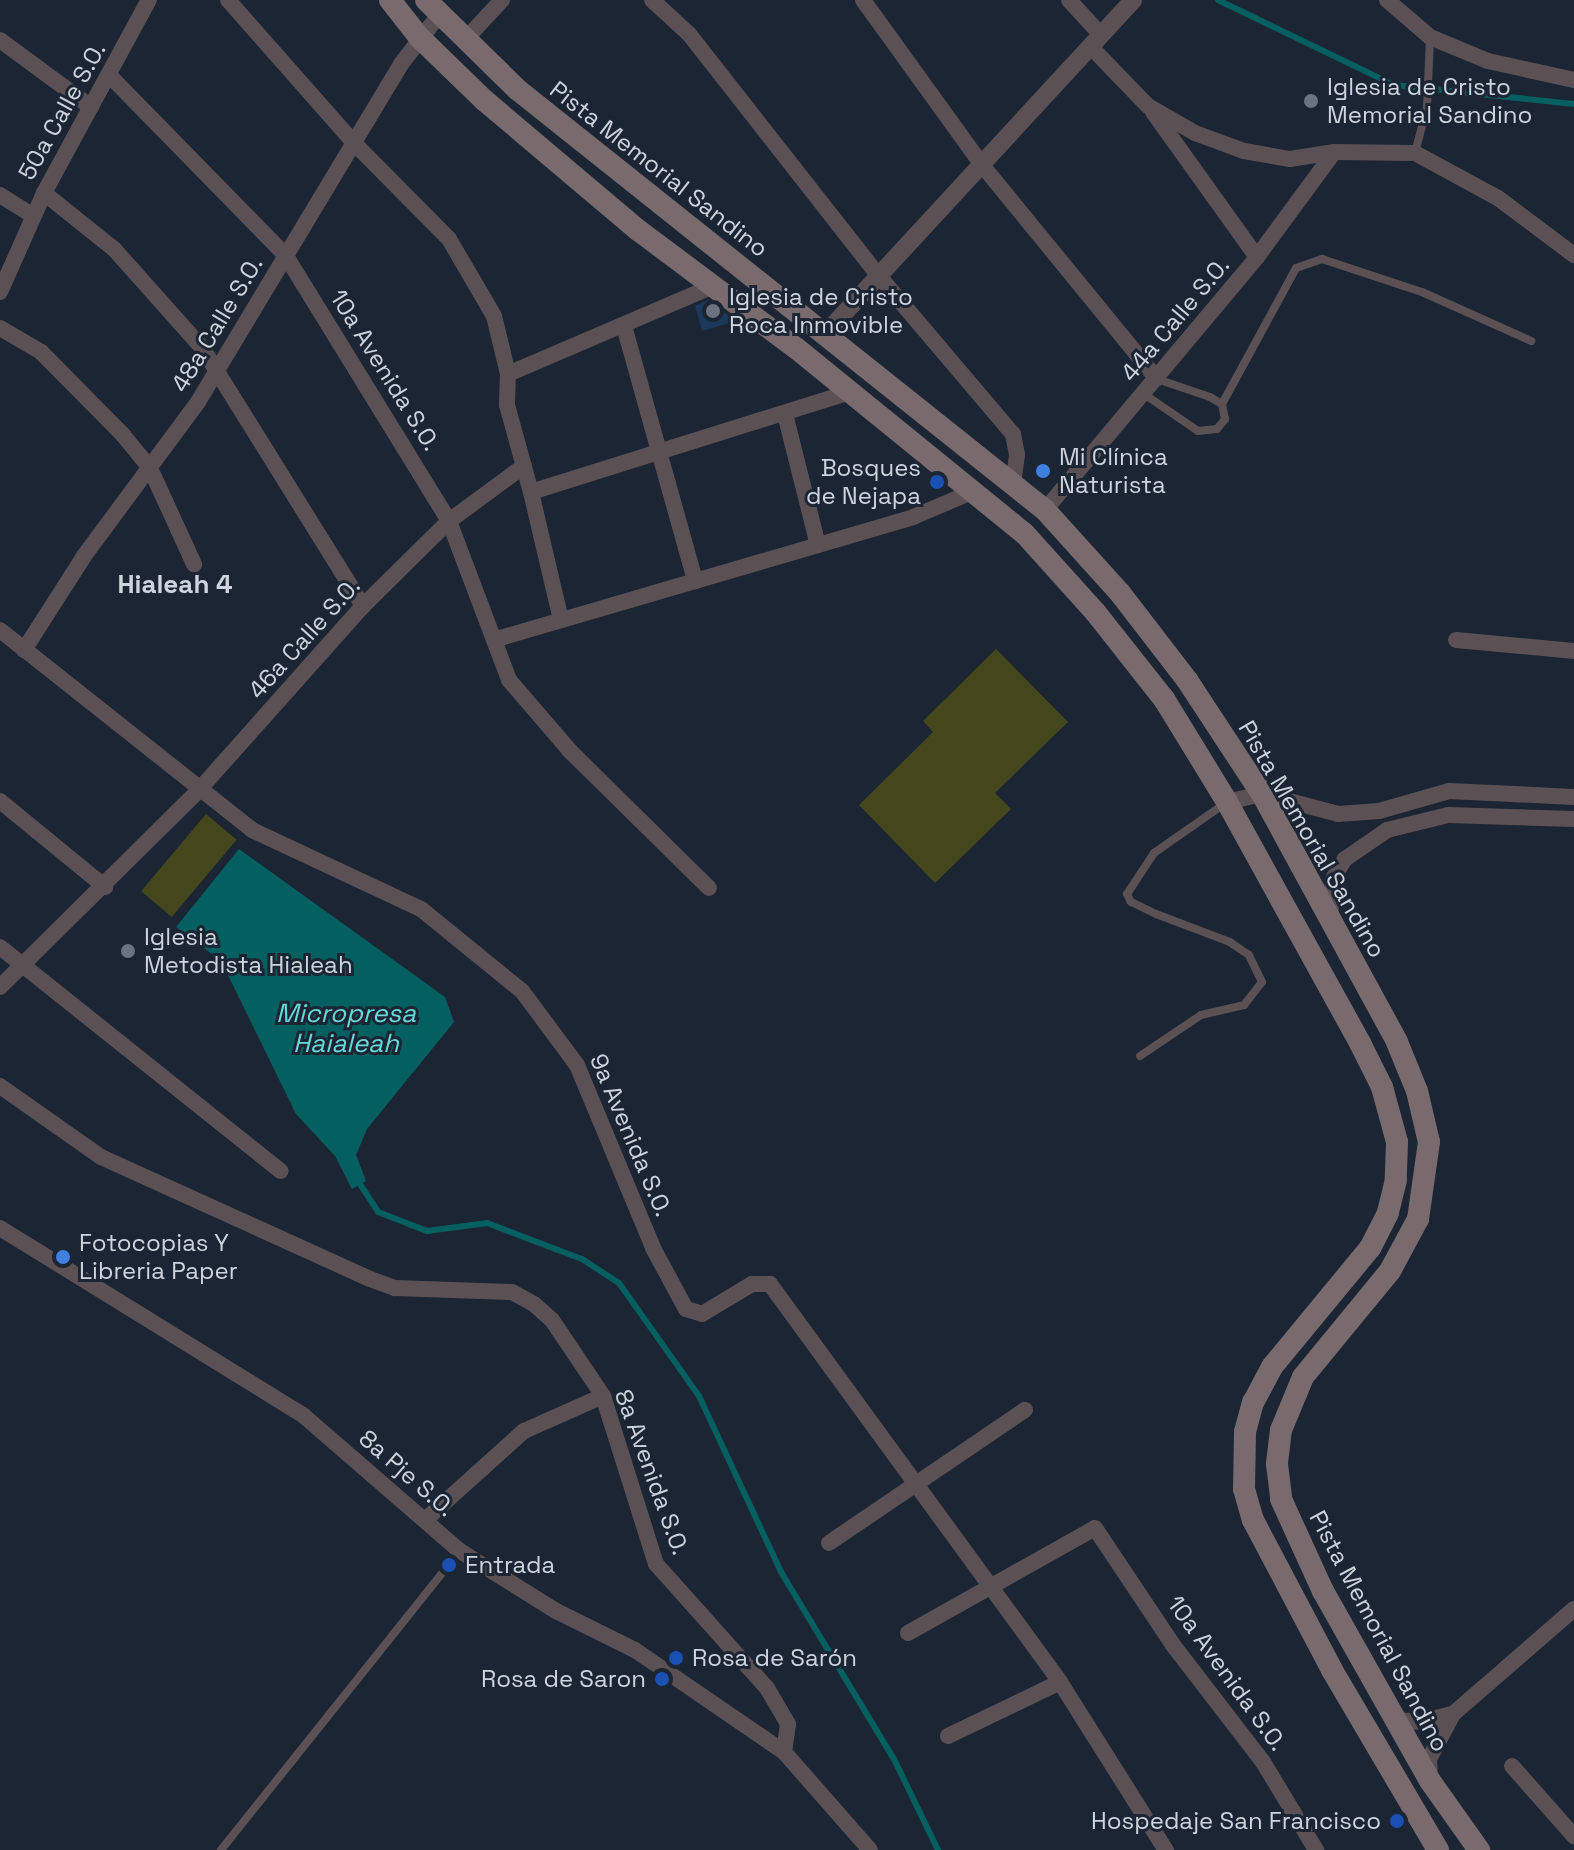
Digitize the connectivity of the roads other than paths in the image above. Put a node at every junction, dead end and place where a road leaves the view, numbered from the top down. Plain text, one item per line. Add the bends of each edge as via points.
1 (228, 0) edge
2 (390, 0) edge
3 (502, 0) edge
4 (652, 0) edge
5 (863, 0) edge
6 (1069, 0) edge
7 (1133, 0) edge
8 (1387, 0) edge
9 (143, 3) edge
10 (432, 8) edge
11 (419, 37) junction
12 (1430, 37) junction
13 (0, 40) edge
14 (1095, 40) junction
15 (464, 41) junction
16 (109, 75) junction
17 (1574, 80) edge
18 (1148, 106) junction
19 (91, 107) junction
20 (353, 142) junction
21 (1334, 152) junction
22 (1415, 153) junction
23 (982, 165) junction
24 (44, 193) junction
25 (0, 195) edge
26 (33, 216) junction
27 (1574, 255) edge
28 (286, 256) junction
29 (1257, 257) junction
30 (878, 275) junction
31 (713, 286) junction
32 (0, 292) edge
33 (624, 326) junction
34 (0, 328) edge
35 (826, 333) junction
36 (1531, 341) dead end
37 (215, 373) junction
38 (508, 374) junction
39 (1157, 379) junction
40 (851, 392) junction
41 (1144, 394) junction
42 (1222, 404) junction
43 (785, 414) junction
44 (661, 450) junction
45 (524, 466) junction
46 (150, 468) junction
47 (1013, 484) junction
48 (531, 492) junction
49 (972, 492) junction
50 (1045, 510) junction
51 (449, 521) junction
52 (818, 545) junction
53 (194, 564) dead end
54 (695, 581) junction
55 (363, 606) junction
56 (561, 620) junction
57 (0, 630) edge
58 (497, 639) junction
59 (1456, 640) dead end
60 (24, 650) junction
61 (1574, 651) edge
62 (198, 791) junction
63 (1262, 794) junction
64 (1574, 797) edge
65 (0, 801) edge
66 (1227, 802) junction
67 (1379, 811) junction
68 (1574, 819) edge
69 (1387, 830) junction
70 (105, 887) junction
71 (709, 888) dead end
72 (1330, 917) junction
73 (0, 947) edge
74 (22, 966) junction
75 (0, 987) edge
76 (1140, 1056) dead end
77 (0, 1086) edge
78 (281, 1171) dead end
79 (0, 1228) edge
80 (603, 1396) junction
81 (1025, 1410) dead end
82 (913, 1485) junction
83 (425, 1520) junction
84 (829, 1543) dead end
85 (460, 1551) junction
86 (992, 1588) junction
87 (1574, 1609) edge
88 (908, 1633) dead end
89 (1060, 1682) junction
90 (1453, 1714) junction
91 (1396, 1720) junction
92 (948, 1736) dead end
93 (784, 1752) junction
94 (1512, 1766) dead end
95 (1430, 1781) junction
96 (1574, 1836) edge
97 (865, 1848) edge
98 (221, 1850) edge
99 (1166, 1850) edge
100 (1316, 1850) edge
101 (1438, 1850) edge
102 (1479, 1850) edge

1 - 20 street
2 - 11 main road
3 - 15 street
4 - 30 street via 689,34
5 - 23 street
6 - 14 street
7 - 14 street
8 - 12 street
9 - 16 street, 50a Calle S.O.
10 - 11 street, 48a Calle S.O.
10 - 15 main road, Pista Memorial Sandino
11 - 20 street, 48a Calle S.O.
11 - 31 main road via 507,120
12 - 17 street via 1488,61
12 - 22 lane via 1427,107
13 - 19 street
14 - 18 street
14 - 23 street
15 - 35 main road, Pista Memorial Sandino via 575,137
16 - 19 street, 50a Calle S.O.
16 - 28 street, 10a Avenida S.O.
18 - 21 street via 1195,133 1244,151 1290,159
18 - 29 street
19 - 24 street, 50a Calle S.O.
20 - 28 street, 48a Calle S.O.
20 - 38 street via 449,239 494,316
21 - 22 street
21 - 29 street, 44a Calle S.O.
22 - 27 street via 1498,198
23 - 30 street
23 - 39 street
24 - 26 street, 50a Calle S.O.
24 - 37 street via 114,249 203,349
25 - 26 street
26 - 32 street, 50a Calle S.O.
28 - 37 street, 48a Calle S.O.
28 - 51 street, 10a Avenida S.O.
29 - 39 street, 44a Calle S.O.
30 - 35 street
30 - 47 street via 1013,434
31 - 33 street
31 - 40 main road
33 - 38 street
33 - 44 street
34 - 46 street via 41,352
35 - 47 main road, Pista Memorial Sandino
36 - 42 lane via 1422,292 1322,259 1296,268
37 - 46 street, 48a Calle S.O.
37 - 55 street
38 - 45 street via 507,405
39 - 41 street, 44a Calle S.O.
39 - 42 lane
40 - 43 street
40 - 49 main road
41 - 42 lane via 1183,425 1208,432 1225,419
41 - 50 street, 44a Calle S.O.
43 - 44 street
43 - 52 street
44 - 48 street
44 - 54 street
45 - 48 street
45 - 51 street, 46a Calle S.O.
46 - 53 street
46 - 60 street, 48a Calle S.O. via 84,556
47 - 50 main road, Pista Memorial Sandino
48 - 56 street
49 - 52 street via 913,517
49 - 66 main road via 1024,533 1096,613 1164,699
50 - 63 main road, Pista Memorial Sandino via 1120,593 1187,680
51 - 55 street, 46a Calle S.O.
51 - 58 street, 10a Avenida S.O.
52 - 54 street
54 - 56 street
55 - 62 street, 46a Calle S.O.
56 - 58 street
57 - 60 street, 9a Avenida S.O.
58 - 71 street, 10a Avenida S.O. via 509,680 570,751
59 - 61 street
60 - 62 street, 9a Avenida S.O.
62 - 70 street, 46a Calle S.O.
62 - 82 street, 9a Avenida S.O. via 252,830 421,909 522,991 577,1065 653,1248 686,1309 702,1314 752,1284 770,1284
63 - 66 street
63 - 67 street via 1338,814
63 - 72 main road, Pista Memorial Sandino
64 - 67 street via 1449,791
65 - 70 street
66 - 76 lane via 1154,853 1127,894 1131,902 1156,914 1230,942 1249,955 1262,982 1244,1005 1201,1015
66 - 101 main road via 1360,1043 1382,1087 1397,1142 1388,1213 1370,1248 1272,1367 1253,1402 1245,1432 1244,1489 1253,1520 1318,1643
67 - 69 street
68 - 69 street via 1448,815
69 - 72 street via 1345,859 1334,877
70 - 74 street, 46a Calle S.O.
72 - 91 main road, Pista Memorial Sandino via 1397,1042 1417,1091 1429,1142 1427,1183 1418,1219 1390,1271 1303,1377 1281,1430 1277,1464 1281,1499 1295,1534
73 - 74 street
74 - 75 street, 46a Calle S.O.
74 - 78 street
77 - 80 street, 8a Avenida S.O. via 115,1164 370,1279 395,1288 512,1292 552,1320
79 - 83 street, 8a Pje S.O. via 304,1416
80 - 83 street via 524,1431
80 - 93 street, 8a Avenida S.O. via 656,1564 767,1688 788,1724
81 - 82 street
82 - 84 street
82 - 86 street
83 - 85 street, 8a Pje S.O.
85 - 93 street, 8a Pje S.O. via 556,1611 635,1650
85 - 98 lane
86 - 88 street
86 - 89 street
86 - 100 street, 10a Avenida S.O. via 1095,1528 1173,1645 1263,1762
87 - 90 street
89 - 92 street
89 - 99 street
90 - 91 street via 1420,1722
90 - 95 street via 1429,1759
91 - 95 main road, Pista Memorial Sandino
93 - 97 street
94 - 96 street
95 - 102 main road, Pista Memorial Sandino

